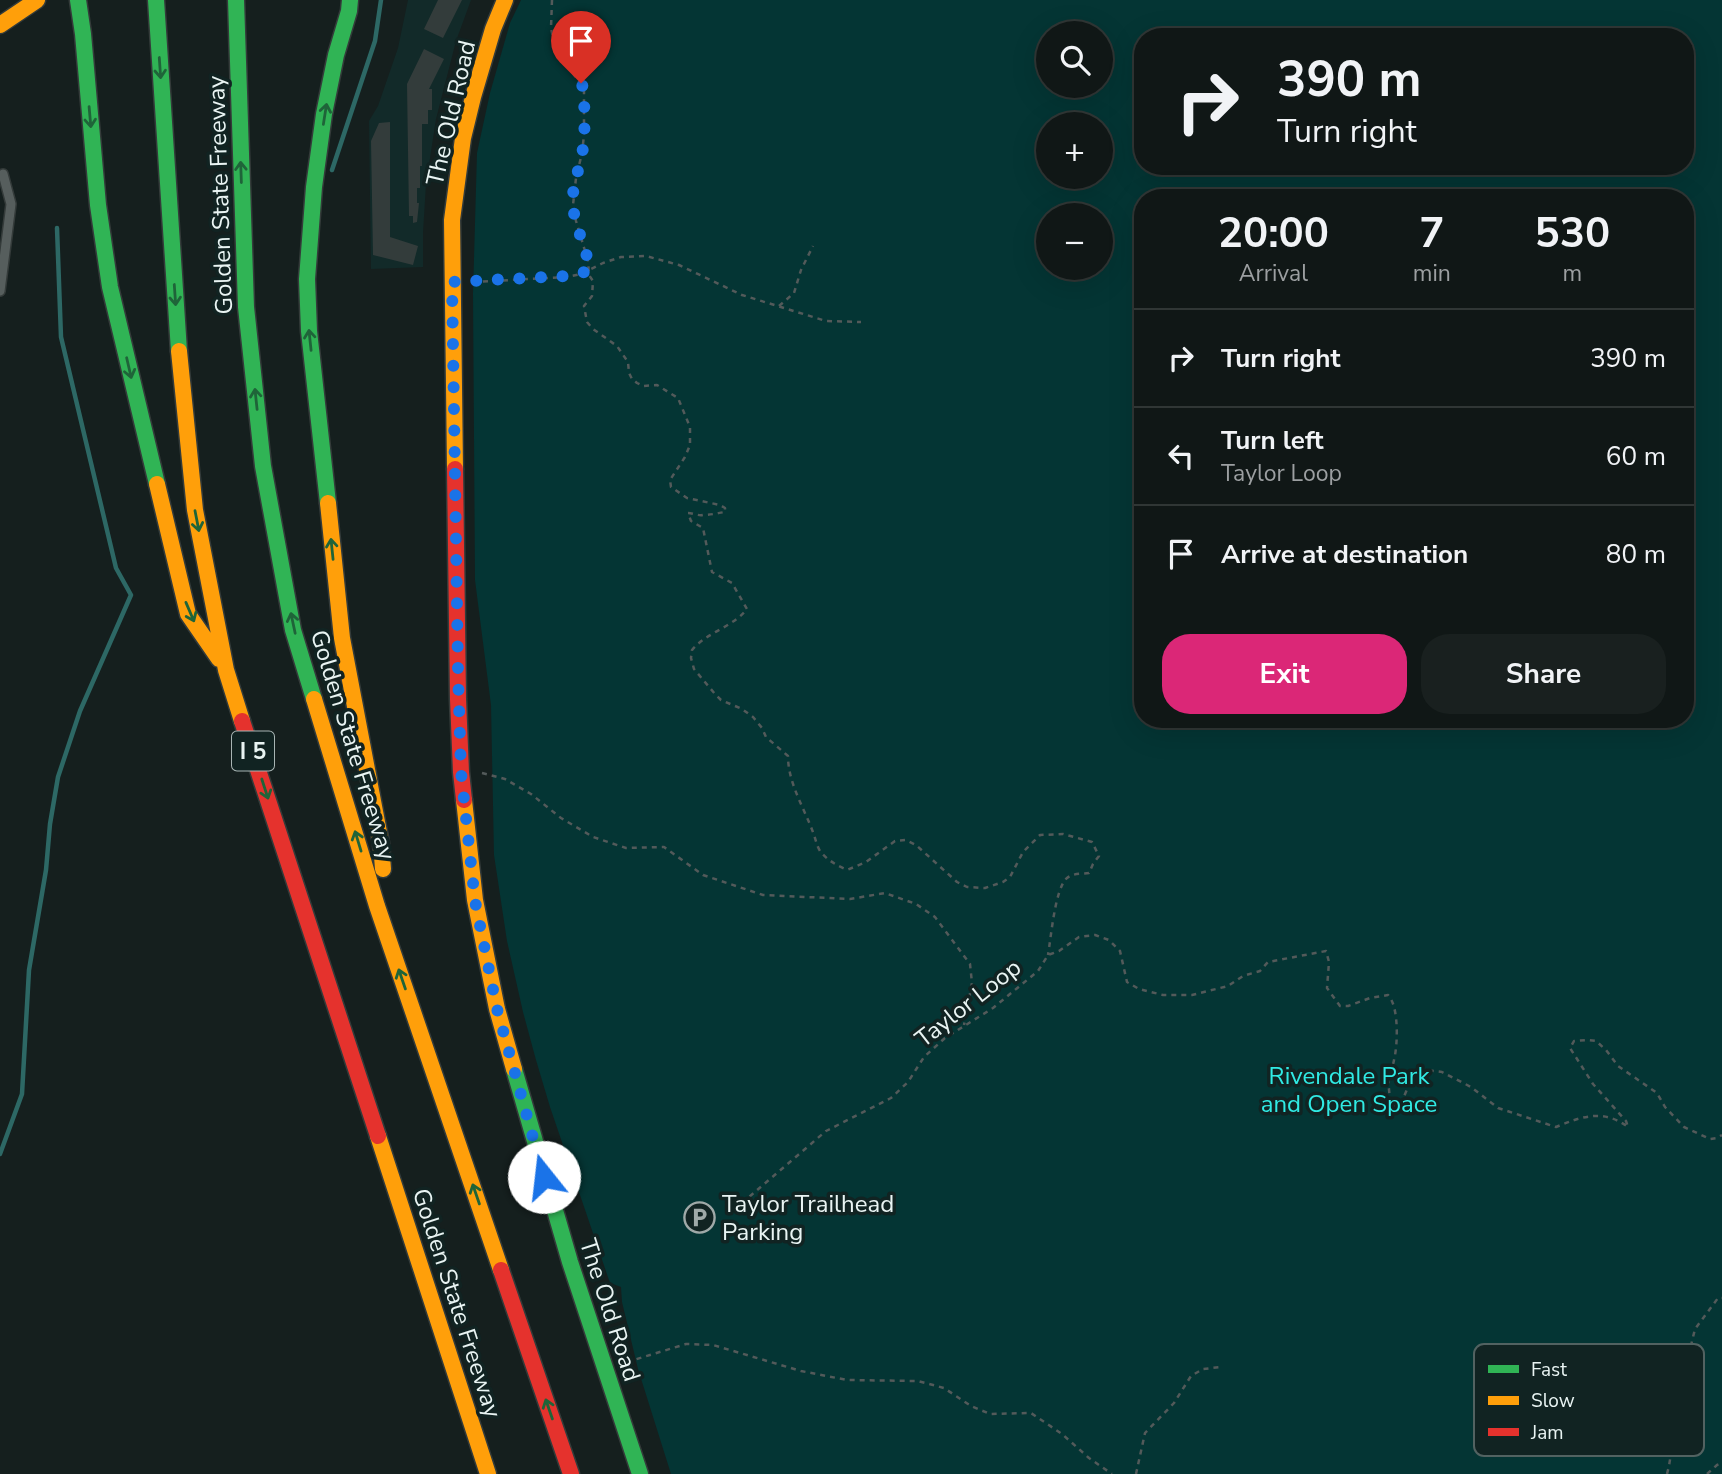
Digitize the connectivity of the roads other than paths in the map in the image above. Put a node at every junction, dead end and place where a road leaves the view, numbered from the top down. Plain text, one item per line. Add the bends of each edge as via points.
1 (37, 0) edge
2 (78, 0) edge
3 (156, 0) edge
4 (236, 0) edge
5 (350, 0) edge
6 (505, 0) edge
7 (0, 25) edge
8 (1, 171) edge
9 (0, 290) edge
10 (226, 670) junction
11 (377, 906) junction
12 (488, 1474) edge
13 (571, 1474) edge
14 (640, 1474) edge

1 - 7 main road
2 -> 10 main road via 110,287 188,614
3 -> 10 main road, Golden State Freeway / I 5 via 178,345 195,510
11 -> 4 main road, Golden State Freeway via 293,630 263,466 246,307
11 -> 5 main road via 383,868 381,843 342,638 307,279 324,114
6 - 14 main road, The Old Road via 463,138 452,220 461,772 475,901 497,1009 552,1201
8 - 9 lane via 11,204
10 -> 12 main road, Golden State Freeway / I 5
13 -> 11 main road, Golden State Freeway

